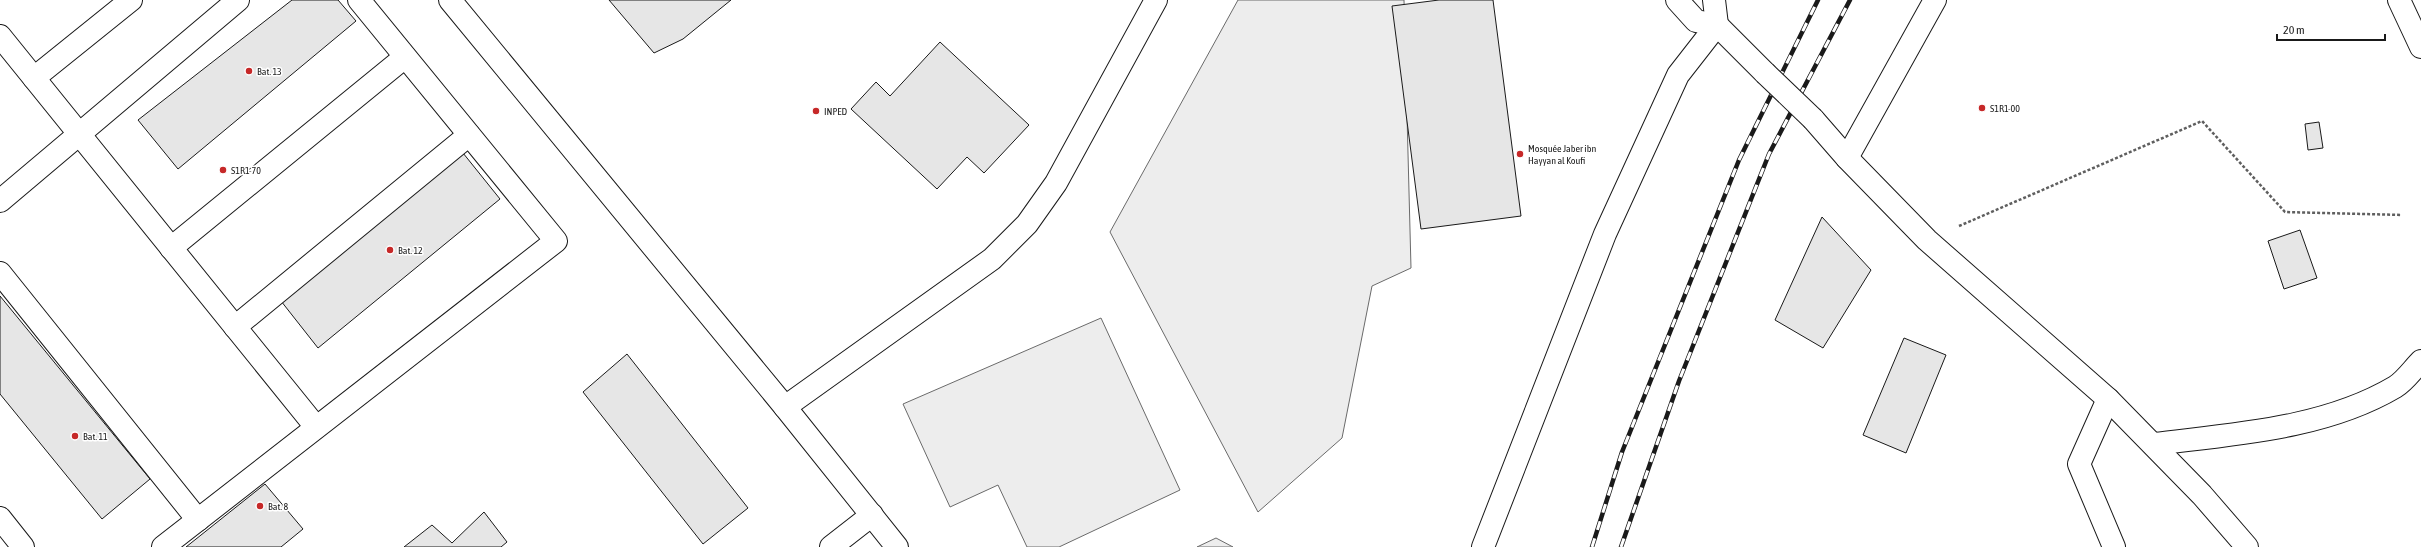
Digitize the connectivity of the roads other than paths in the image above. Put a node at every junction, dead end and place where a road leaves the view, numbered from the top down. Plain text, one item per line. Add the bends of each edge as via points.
1 (132, 0) edge
2 (238, 0) edge
3 (359, 0) edge
4 (450, 0) edge
5 (1156, 0) edge
6 (1677, 0) edge
7 (1714, 0) edge
8 (1935, 0) edge
9 (2399, 0) edge
10 (1717, 25) junction
11 (0, 36) edge
12 (2421, 47) edge
13 (405, 57) junction
14 (34, 78) junction
15 (80, 134) junction
16 (469, 134) junction
17 (1847, 158) junction
18 (0, 201) edge
19 (171, 248) junction
20 (0, 273) edge
21 (235, 327) junction
22 (2421, 361) edge
23 (2108, 399) junction
24 (785, 407) junction
25 (316, 427) junction
26 (2154, 444) junction
27 (872, 515) junction
28 (0, 518) edge
29 (198, 520) junction
30 (24, 547) edge
31 (164, 547) edge
32 (831, 547) edge
33 (897, 547) edge
34 (1484, 547) edge
35 (2114, 547) edge
36 (2247, 547) edge

1 - 14 street
2 - 15 street
3 - 13 street
4 - 24 street
5 - 24 street via 1056,183 1027,224 992,260
6 - 10 street via 1696,21
7 - 10 street
8 - 17 street
9 - 12 street
10 - 17 street, bridge via 1813,119
10 - 34 street via 1678,75 1605,234
11 - 14 street
13 - 16 street
13 - 19 street
14 - 15 street
15 - 18 street
15 - 19 street
16 - 21 street
16 - 25 street via 556,241
17 - 23 street via 1927,240
19 - 21 street
20 - 29 street
21 - 25 street
22 - 26 street via 2396,386 2334,415 2239,433
23 - 26 street
23 - 35 street via 2079,464
24 - 27 street
25 - 29 street
26 - 36 street
27 - 32 street
27 - 33 street
28 - 30 street
29 - 31 street

